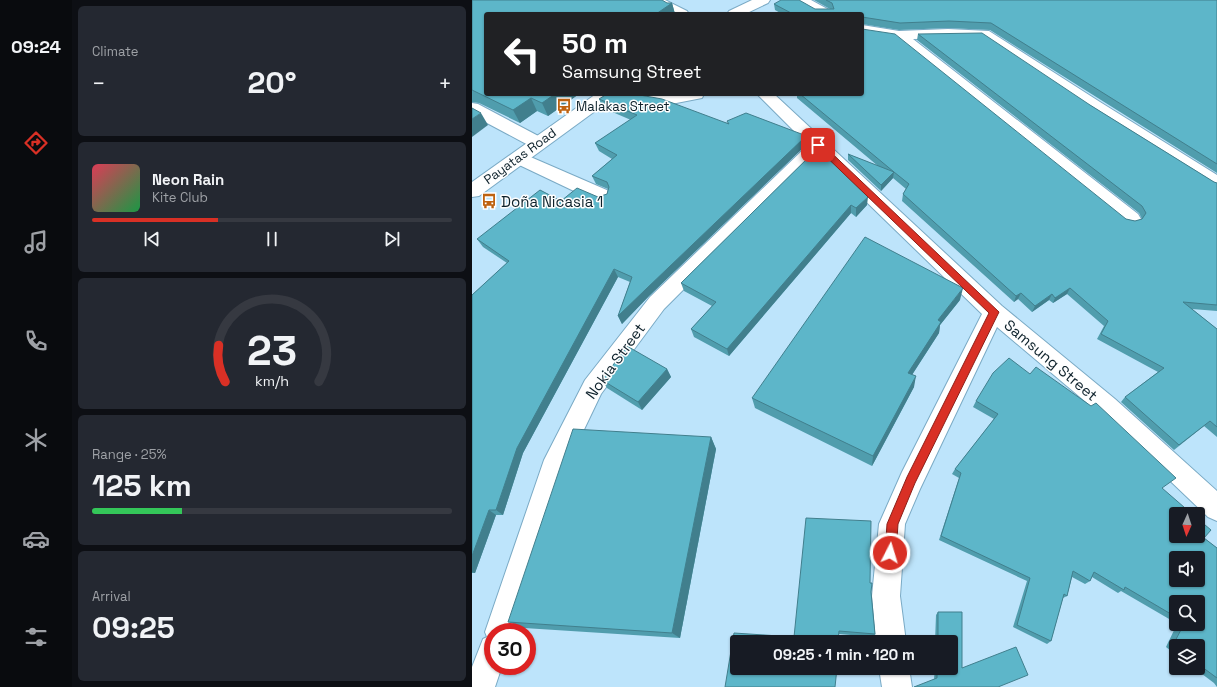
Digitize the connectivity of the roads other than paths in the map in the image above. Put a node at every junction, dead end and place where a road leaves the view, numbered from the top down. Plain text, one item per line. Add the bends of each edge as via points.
1 (654, 0) edge
2 (763, 0) edge
3 (801, 0) edge
4 (678, 12) edge
5 (738, 12) edge
6 (822, 12) edge
7 (864, 30) edge
8 (899, 35) junction
9 (604, 96) edge
10 (637, 96) edge
11 (686, 96) edge
12 (767, 96) edge
13 (472, 108) edge
14 (538, 143) junction
15 (818, 145) junction
16 (518, 158) junction
17 (1217, 183) edge
18 (472, 191) edge
19 (602, 196) edge
20 (1131, 219) edge
21 (994, 312) junction
22 (1217, 508) edge
23 (502, 623) edge
24 (890, 635) edge
25 (484, 675) edge
26 (895, 675) edge
27 (480, 687) edge
28 (897, 687) edge

1 - 4 street
2 - 5 street
3 - 6 street
7 - 8 street
8 - 17 street via 948,32 984,34
8 - 20 street
9 - 14 street, Payatas Road
10 - 11 street via 661,101
12 - 15 street, Samsung Street
13 - 14 street
14 - 16 street, Payatas Road
15 - 21 street, Samsung Street
15 - 23 street, Nokia Street via 657,303 593,387 556,460
16 - 18 street, Payatas Road
16 - 19 street
21 - 22 street, Samsung Street via 1108,406
21 - 24 street via 892,524 886,596
25 - 27 street
26 - 28 street

